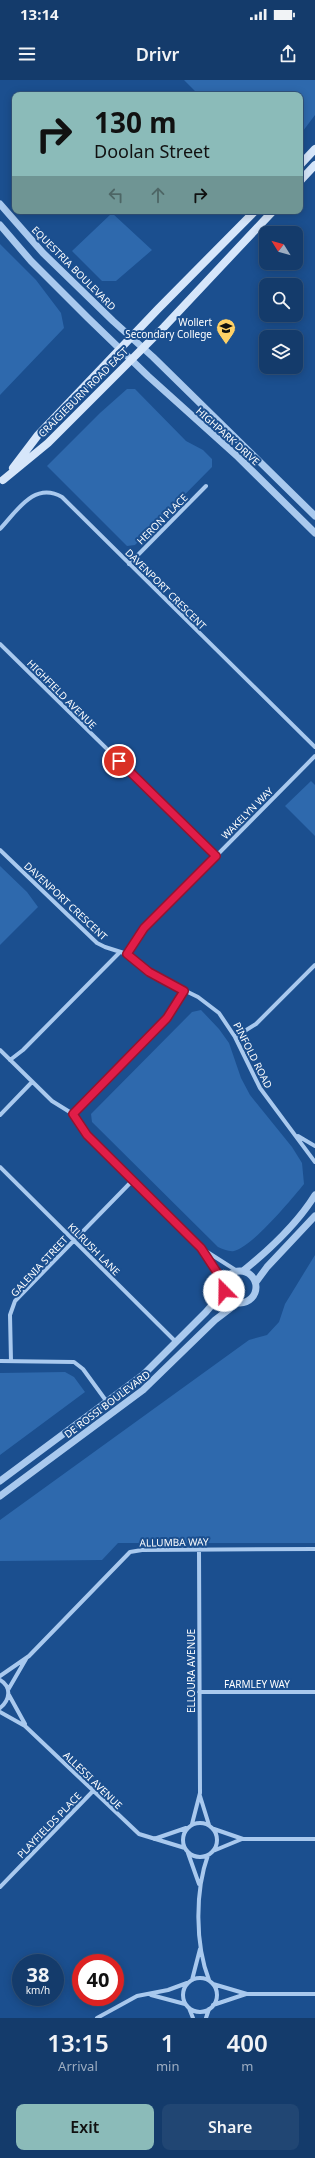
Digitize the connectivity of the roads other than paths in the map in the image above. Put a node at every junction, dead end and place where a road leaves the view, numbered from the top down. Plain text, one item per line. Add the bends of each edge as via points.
1 (315, 149) edge
2 (303, 161) edge
3 (315, 165) edge
4 (303, 178) edge
5 (0, 204) edge
6 (253, 214) edge
7 (270, 214) edge
8 (0, 225) edge
9 (137, 343) junction
10 (126, 354) junction
11 (2, 482) edge
12 (206, 486) dead end
13 (315, 516) edge
14 (0, 528) edge
15 (315, 533) edge
16 (129, 564) junction
17 (0, 644) edge
18 (315, 747) edge
19 (315, 756) edge
20 (0, 850) edge
21 (216, 856) junction
22 (120, 952) junction
23 (127, 954) junction
24 (315, 965) edge
25 (184, 991) junction
26 (235, 1037) junction
27 (0, 1050) edge
28 (10, 1060) junction
29 (32, 1082) junction
30 (73, 1114) junction
31 (0, 1115) edge
32 (296, 1135) junction
33 (315, 1146) edge
34 (315, 1162) edge
35 (0, 1167) edge
36 (133, 1180) junction
37 (315, 1195) edge
38 (315, 1216) edge
39 (74, 1240) junction
40 (201, 1248) junction
41 (240, 1271) junction
42 (256, 1282) junction
43 (224, 1283) junction
44 (224, 1291) junction
45 (236, 1304) junction
46 (176, 1342) junction
47 (0, 1361) edge
48 (11, 1361) junction
49 (107, 1402) junction
50 (0, 1481) edge
51 (0, 1496) edge
52 (315, 1549) edge
53 (199, 1550) junction
54 (28, 1656) junction
55 (0, 1676) edge
56 (0, 1680) edge
57 (8, 1690) junction
58 (200, 1692) junction
59 (315, 1692) edge
60 (9, 1695) junction
61 (0, 1708) edge
62 (0, 1712) edge
63 (25, 1726) junction
64 (93, 1791) junction
65 (200, 1793) junction
66 (192, 1824) junction
67 (209, 1825) junction
68 (187, 1828) junction
69 (214, 1829) junction
70 (154, 1839) junction
71 (243, 1839) junction
72 (315, 1839) edge
73 (185, 1848) junction
74 (213, 1851) junction
75 (188, 1852) junction
76 (208, 1855) junction
77 (200, 1887) junction
78 (0, 1888) edge
79 (200, 1947) junction
80 (192, 1980) junction
81 (209, 1980) junction
82 (187, 1983) junction
83 (213, 1984) junction
84 (149, 1994) junction
85 (246, 1994) junction
86 (315, 1994) edge
87 (185, 2004) junction
88 (213, 2006) junction
89 (189, 2008) junction
90 (209, 2009) junction
91 (97, 2018) edge
92 (194, 2018) edge
93 (206, 2018) edge

1 - 2 main road
3 - 4 main road
5 - 9 street, EQUESTRIA BOULEVARD via 43,253
6 - 9 main road, CRAIGIEBURN ROAD EAST
7 - 9 main road, CRAIGIEBURN ROAD EAST
8 - 10 street via 31,261
9 - 10 main road, CRAIGIEBURN ROAD EAST
9 - 10 main road, CRAIGIEBURN ROAD EAST
9 - 13 street, HIGHPARK DRIVE
10 - 11 main road, CRAIGIEBURN ROAD EAST via 48,443
10 - 11 main road, CRAIGIEBURN ROAD EAST via 38,435
10 - 15 street, HIGHPARK DRIVE via 238,457
12 - 16 street, HERON PLACE
14 - 16 street, DAVENPORT CRESCENT via 35,493 51,492 66,501
16 - 18 street, DAVENPORT CRESCENT
17 - 21 street, HIGHFIELD AVENUE
19 - 21 street, WAKELYN WAY
20 - 22 street, DAVENPORT CRESCENT via 89,936 105,947
21 - 23 street, WAKELYN WAY via 144,928
22 - 23 street, DAVENPORT CRESCENT
22 - 28 street
23 - 25 street, PINFOLD ROAD via 149,972
24 - 26 street via 256,1024
25 - 26 street, PINFOLD ROAD via 219,1013
25 - 30 street via 167,1018
26 - 32 street, PINFOLD ROAD via 260,1088
27 - 28 street
28 - 29 street
29 - 30 street
29 - 31 street
30 - 36 street via 87,1135
32 - 33 street, PINFOLD ROAD
32 - 34 street, PINFOLD ROAD
35 - 39 street, KILRUSH LANE
36 - 39 street, GALENIA STREET
36 - 40 street
37 - 41 street via 288,1228 258,1258
38 - 42 street
39 - 46 street, KILRUSH LANE
39 - 48 street, GALENIA STREET via 15,1301 10,1315
40 - 41 street
40 - 43 street
41 - 42 street via 251,1275
41 - 43 street via 229,1275
42 - 45 street via 254,1297 246,1303
43 - 44 street
44 - 45 street via 228,1299
44 - 46 street, DE ROSSI BOULEVARD
45 - 51 street, DE ROSSI BOULEVARD via 215,1320 143,1390
46 - 49 street, DE ROSSI BOULEVARD via 144,1374
47 - 48 street
48 - 49 street via 74,1362 83,1369
49 - 50 street, DE ROSSI BOULEVARD
52 - 53 street, ALLUMBA WAY
53 - 54 street, ALLUMBA WAY via 142,1550 126,1555
53 - 58 street, ELLOURA AVENUE
54 - 55 street, ALLUMBA WAY
54 - 57 street, ALLUMBA WAY
56 - 57 street
57 - 60 street, ALLESSI AVENUE
58 - 59 street, FARMLEY WAY
58 - 65 street, ELLOURA AVENUE
60 - 61 street
60 - 63 street, ALLESSI AVENUE
62 - 63 street, ALLESSI AVENUE
63 - 64 street, ALLESSI AVENUE
64 - 70 street, ALLESSI AVENUE via 139,1834
64 - 78 street, PLAYFIELDS PLACE
65 - 66 street, ELLOURA AVENUE
65 - 67 street, ELLOURA AVENUE
66 - 67 street via 198,1822
66 - 68 street
67 - 69 street
68 - 70 street
68 - 73 street via 183,1838
69 - 71 street
69 - 74 street via 217,1840
70 - 73 street, ALLESSI AVENUE
71 - 72 street
71 - 74 street
73 - 75 street
74 - 76 street
75 - 76 street via 198,1857
75 - 77 street
76 - 77 street
77 - 79 street
79 - 80 street
79 - 81 street via 203,1966
80 - 81 street
80 - 82 street
81 - 83 street
82 - 84 street
82 - 87 street via 183,1993
83 - 85 street
83 - 88 street via 217,1994
84 - 87 street
84 - 91 street via 137,1996
85 - 86 street
85 - 88 street
87 - 89 street
88 - 90 street
89 - 90 street via 199,2012
89 - 92 street
90 - 93 street

